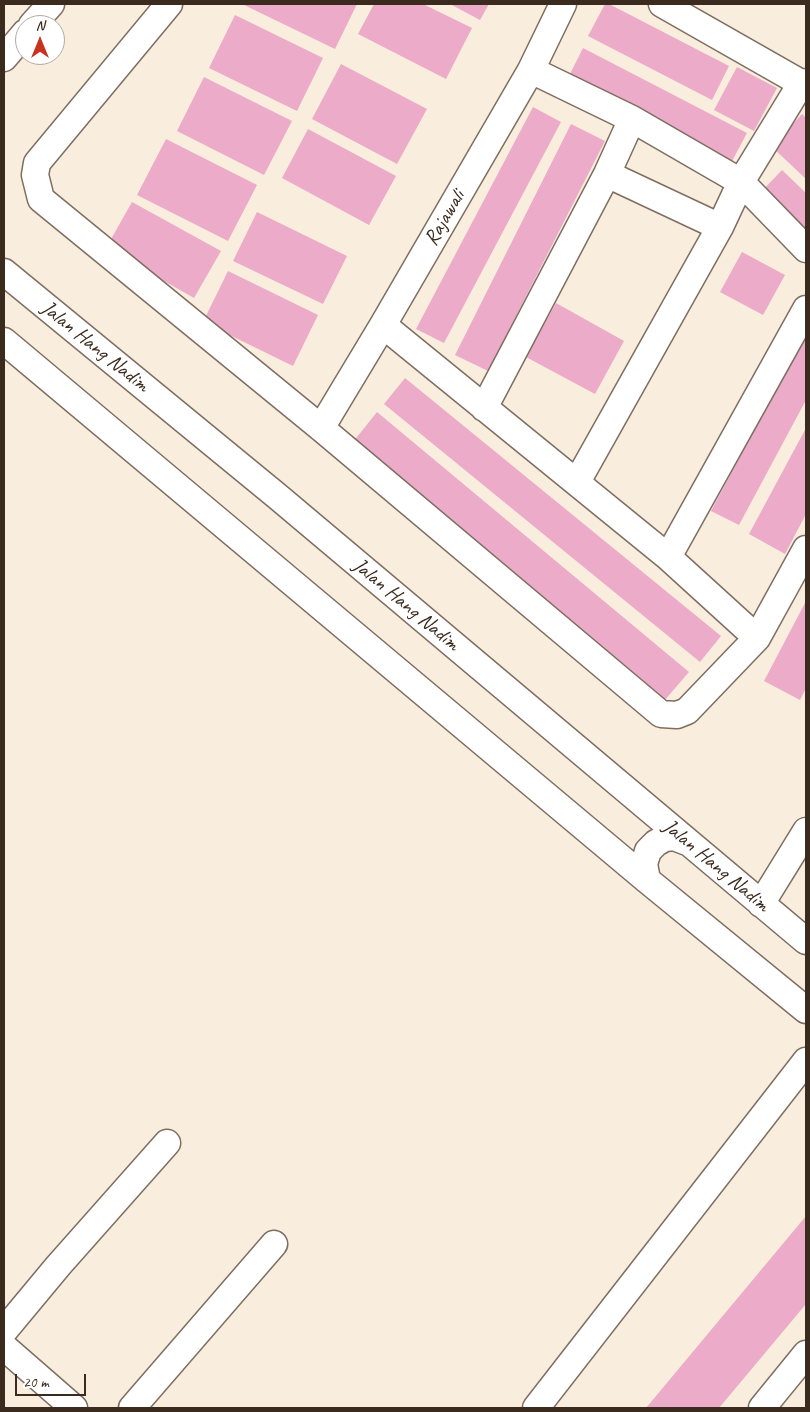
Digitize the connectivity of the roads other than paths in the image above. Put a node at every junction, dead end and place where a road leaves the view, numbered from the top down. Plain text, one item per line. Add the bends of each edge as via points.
1 (50, 4) edge
2 (169, 4) edge
3 (563, 4) edge
4 (662, 4) edge
5 (41, 15) edge
6 (15, 45) edge
7 (4, 58) edge
8 (531, 70) junction
9 (804, 84) edge
10 (632, 119) junction
11 (607, 174) junction
12 (741, 182) junction
13 (720, 228) junction
14 (806, 249) edge
15 (4, 272) edge
16 (806, 310) edge
17 (383, 325) junction
18 (4, 341) edge
19 (484, 408) junction
20 (321, 428) junction
21 (577, 482) junction
22 (806, 549) edge
23 (668, 557) junction
24 (757, 638) junction
25 (806, 831) edge
26 (687, 842) junction
27 (647, 880) junction
28 (761, 904) junction
29 (806, 941) edge
30 (806, 1010) edge
31 (806, 1061) edge
32 (166, 1143) dead end
33 (274, 1244) dead end
34 (4, 1331) edge
35 (4, 1347) edge
36 (806, 1354) edge
37 (74, 1408) edge
38 (132, 1408) edge
39 (536, 1408) edge
40 (762, 1408) edge

1 - 5 street
2 - 20 street via 37,163 38,191 41,199
3 - 8 street, Rajawali
4 - 9 street
6 - 7 street
8 - 10 street
8 - 17 street, Rajawali
9 - 12 street
10 - 11 street
10 - 12 street
11 - 13 street
11 - 19 street
12 - 13 street
12 - 14 street
13 - 21 street
15 - 26 street, Jalan Hang Nadim via 277,496
16 - 23 street
17 - 19 street
17 - 20 street, Rajawali
18 - 27 street
19 - 21 street
20 - 24 street via 661,714 677,715 687,711
21 - 23 street
22 - 24 street
23 - 24 street
25 - 28 street
26 - 27 street via 674,837 665,838 648,851 644,864
26 - 28 street, Jalan Hang Nadim
27 - 30 street
28 - 29 street, Jalan Hang Nadim
31 - 39 street
32 - 34 street
33 - 38 street
35 - 37 street
36 - 40 street

